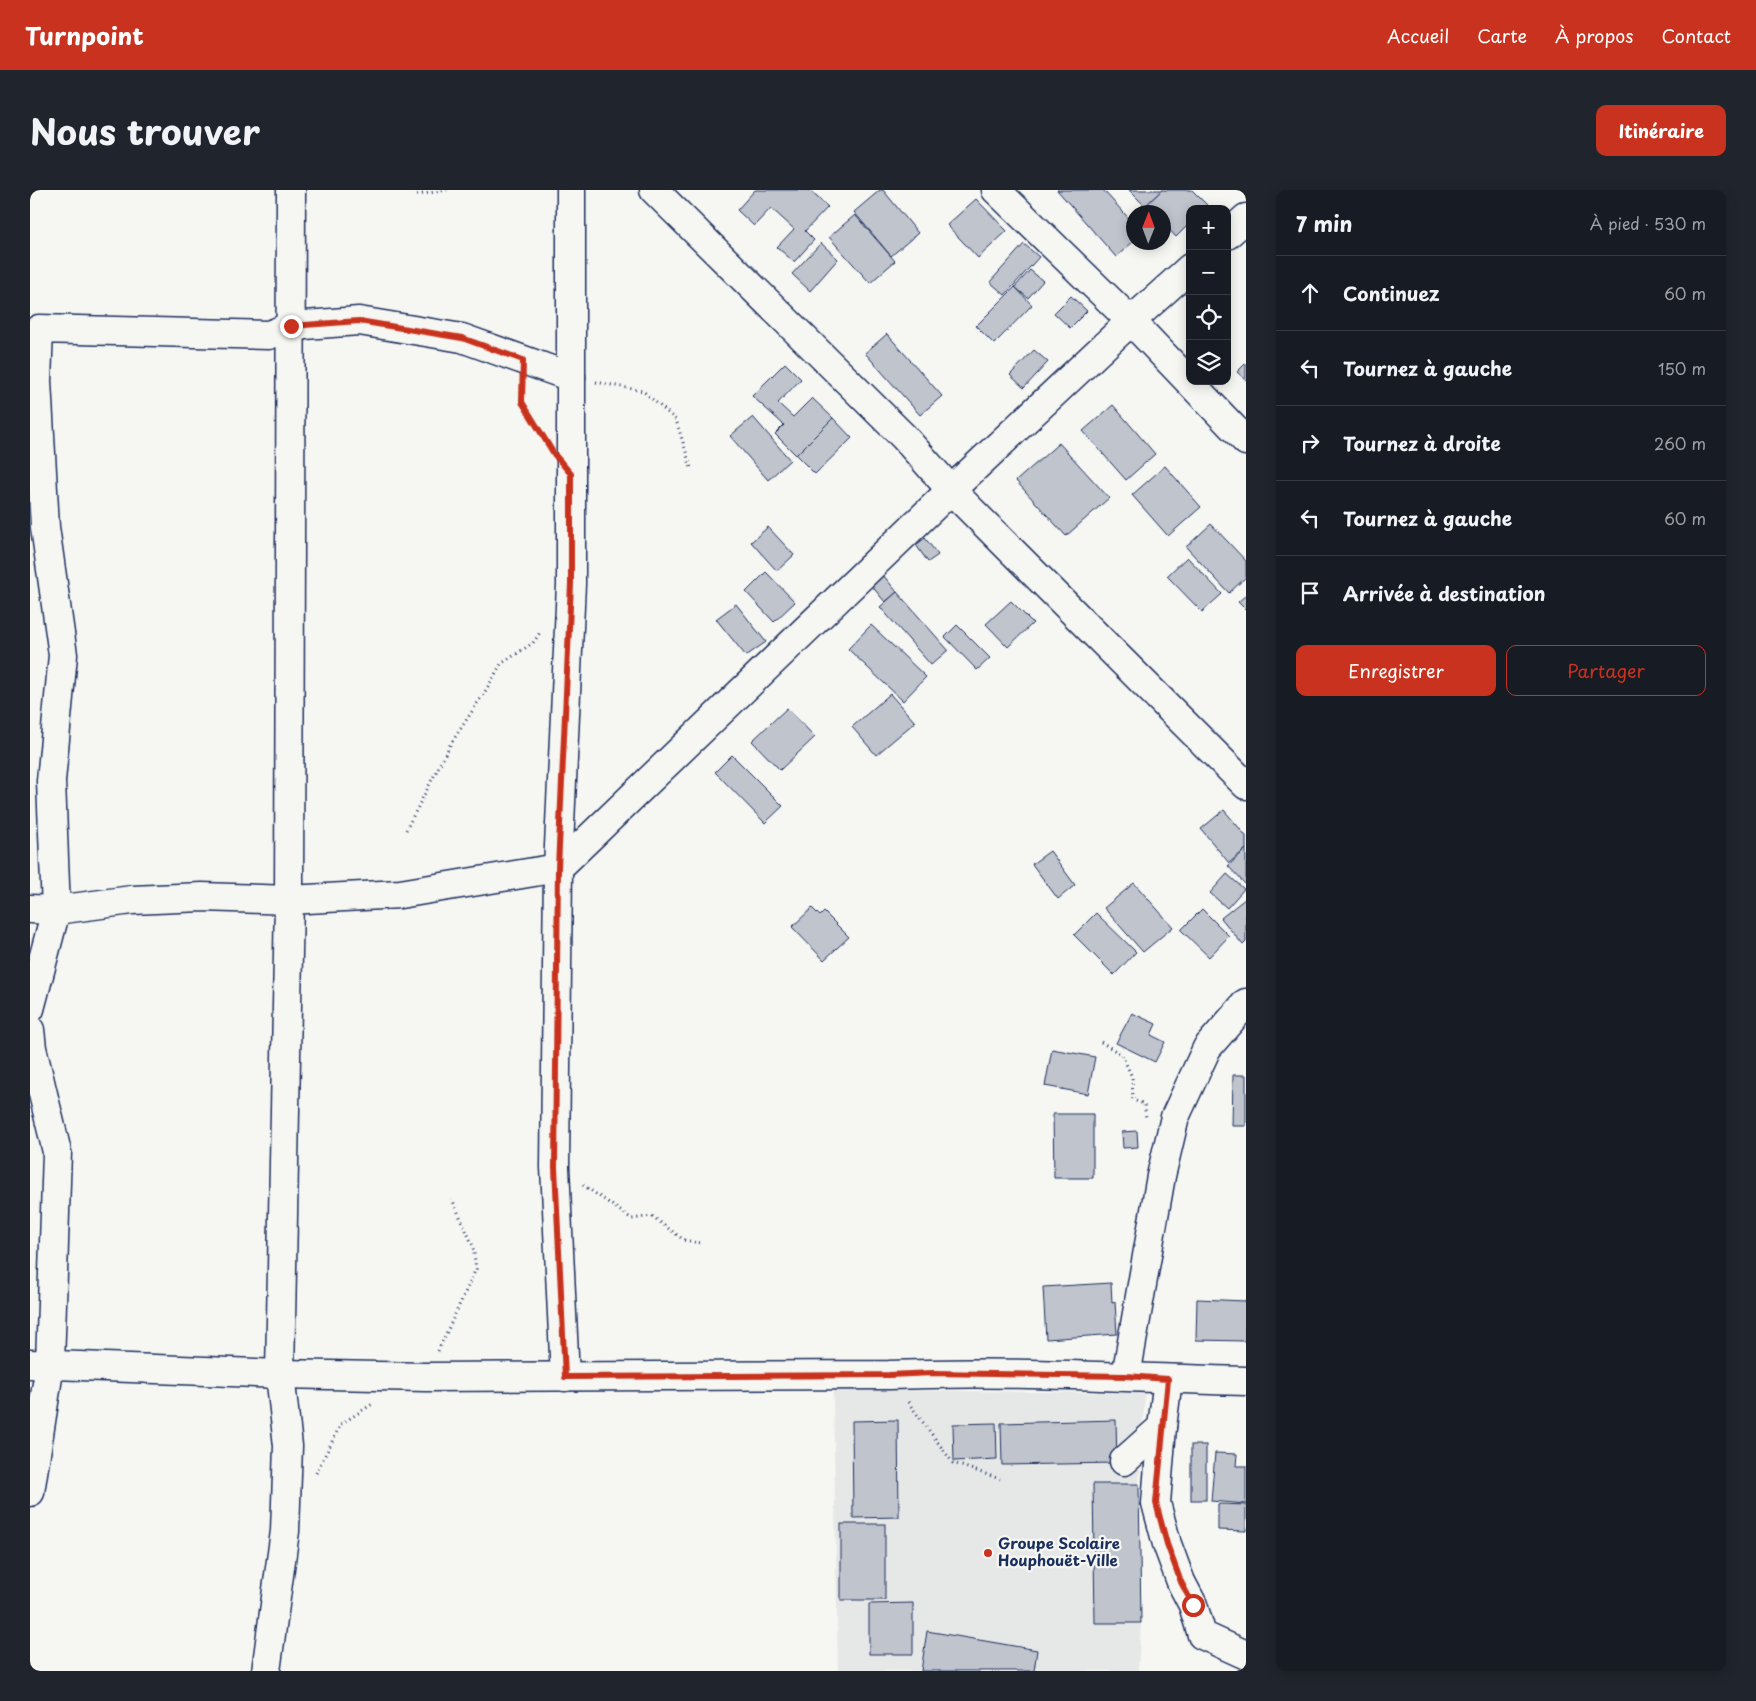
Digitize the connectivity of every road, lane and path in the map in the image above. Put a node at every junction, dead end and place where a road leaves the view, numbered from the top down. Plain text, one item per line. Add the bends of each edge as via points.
1 (290, 190) edge
2 (447, 190) edge
3 (571, 190) edge
4 (654, 190) edge
5 (996, 190) edge
6 (417, 195) dead end
7 (1246, 218) edge
8 (1231, 231) edge
9 (1186, 272) edge
10 (1131, 321) junction
11 (291, 326) junction
12 (34, 329) edge
13 (523, 360) junction
14 (571, 378) junction
15 (545, 439) dead end
16 (1246, 441) edge
17 (690, 468) dead end
18 (951, 490) junction
19 (542, 628) dead end
20 (1246, 785) edge
21 (406, 830) dead end
22 (558, 868) junction
23 (289, 900) junction
24 (43, 910) edge
25 (1246, 1003) edge
26 (30, 1009) edge
27 (30, 1030) edge
28 (1101, 1042) dead end
29 (1147, 1124) dead end
30 (555, 1167) junction
31 (701, 1243) dead end
32 (40, 1364) edge
33 (280, 1374) junction
34 (889, 1375) junction
35 (1126, 1376) junction
36 (565, 1377) junction
37 (1168, 1379) junction
38 (1246, 1381) edge
39 (1162, 1427) junction
40 (1124, 1461) dead end
41 (1000, 1479) dead end
42 (30, 1492) edge
43 (1246, 1655) edge
44 (266, 1671) edge

1 - 11 street
2 - 6 path
3 - 14 street
4 - 18 street via 904,437
5 - 10 street
7 - 8 street
9 - 10 street
10 - 16 street
10 - 18 street
11 - 12 street via 269,335
11 - 13 street via 359,321 462,338
11 - 23 street
12 - 24 street via 46,527 63,655
13 - 14 street
13 - 15 path via 522,402
14 - 17 path via 643,391 676,420
14 - 22 street via 571,584
18 - 20 street
18 - 22 street
19 - 21 path via 533,643 500,664 450,745
22 - 23 street via 400,894
22 - 30 street
23 - 24 street via 202,897 132,900
23 - 33 street
24 - 26 street
25 - 35 street via 1207,1048 1176,1117 1161,1176
27 - 32 street via 57,1152
28 - 29 path via 1122,1055 1132,1077 1134,1100 1144,1104
30 - 31 path via 632,1218 652,1216 684,1240
30 - 36 street
32 - 33 street
32 - 42 street
33 - 36 street
33 - 44 street via 288,1446 285,1531
34 - 35 street
34 - 36 street
34 - 41 path via 953,1463
35 - 37 street
37 - 38 street
37 - 39 street
39 - 40 street
39 - 43 street via 1156,1503 1167,1544 1202,1635

